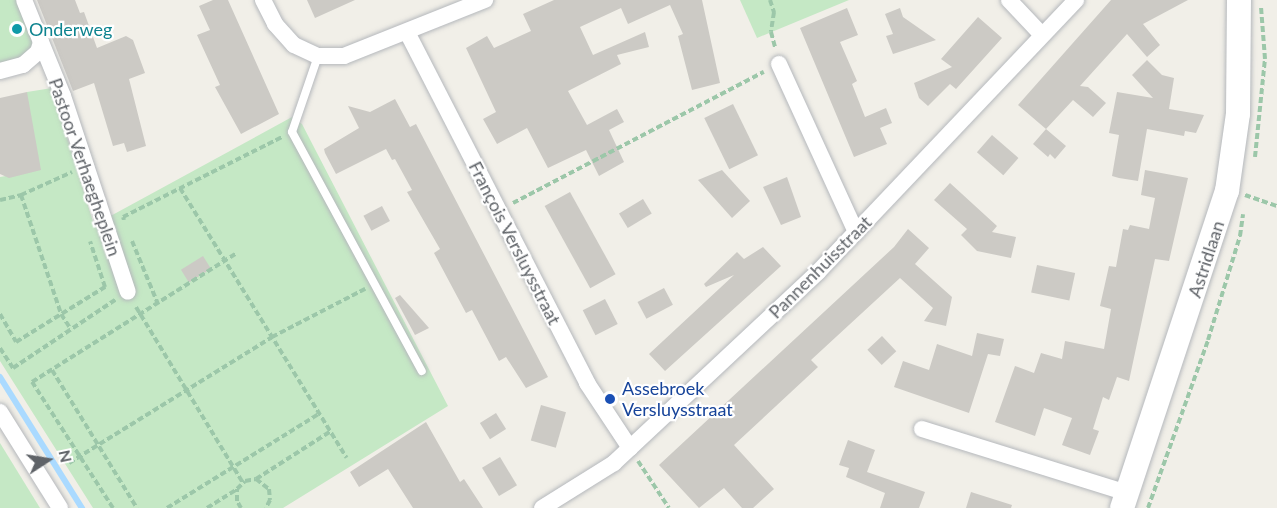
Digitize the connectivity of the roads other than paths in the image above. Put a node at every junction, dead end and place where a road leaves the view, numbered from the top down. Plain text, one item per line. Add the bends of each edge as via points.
1 (24, 0) edge
2 (263, 0) edge
3 (484, 0) edge
4 (1009, 0) edge
5 (1076, 0) edge
6 (1239, 0) edge
7 (408, 34) junction
8 (1042, 35) junction
9 (41, 42) junction
10 (318, 56) junction
11 (779, 64) road end
12 (0, 71) edge
13 (856, 232) junction
14 (128, 292) road end
15 (422, 371) dead end
16 (0, 412) edge
17 (922, 429) dead end
18 (630, 448) junction
19 (1124, 501) edge
20 (60, 508) edge
21 (542, 508) edge

1 - 9 street, Pastoor Verhaegheplein
2 - 10 street via 274,24 294,45
3 - 7 street
4 - 8 street
5 - 8 street, Pannenhuisstraat
6 - 19 main road, Astridlaan via 1238,114 1227,191
7 - 10 street via 344,56
7 - 18 street, François Versluysstraat via 587,383
8 - 13 street, Pannenhuisstraat
9 - 12 street, Pastoor Verhaegheplein via 32,59
9 - 14 street, Pastoor Verhaegheplein
10 - 15 lane via 292,132
11 - 13 street
13 - 18 street, Pannenhuisstraat
16 - 20 street
17 - 19 street
18 - 21 street, Pannenhuisstraat via 614,463

